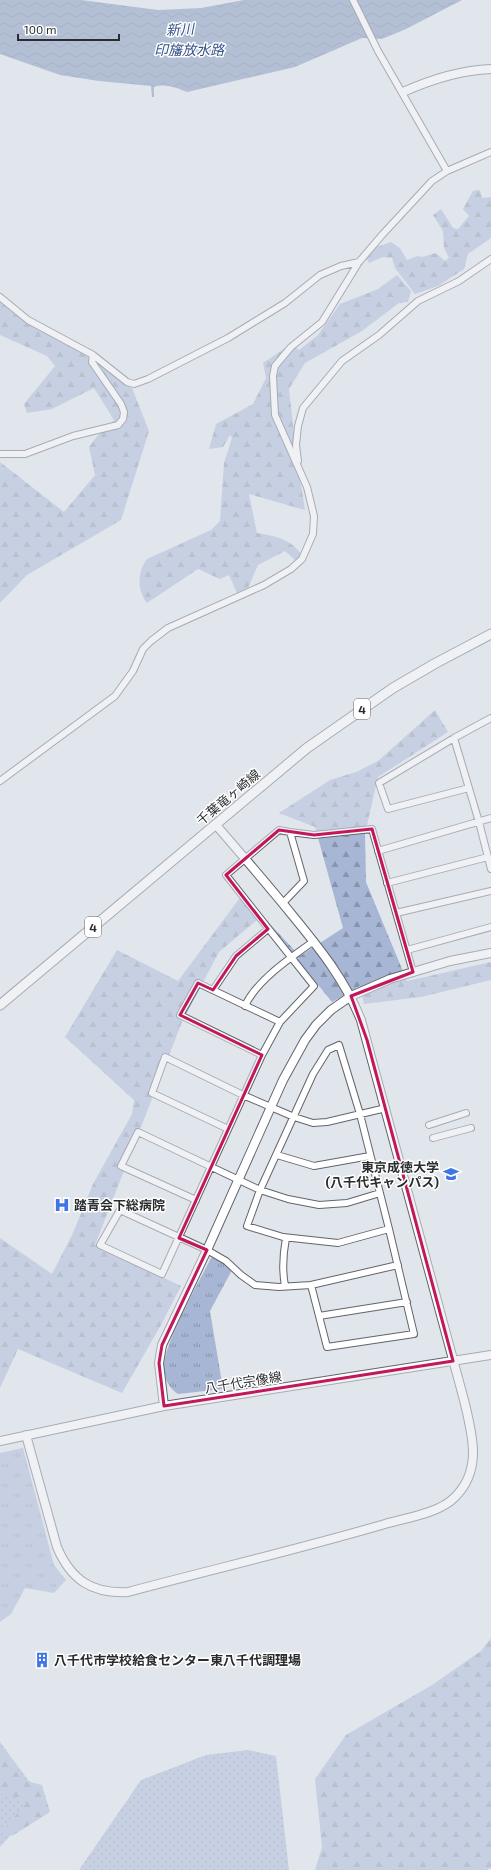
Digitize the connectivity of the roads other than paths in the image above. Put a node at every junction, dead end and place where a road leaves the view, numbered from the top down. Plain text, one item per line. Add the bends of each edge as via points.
1 (353, 0) edge
2 (491, 69) edge
3 (403, 92) junction
4 (491, 152) edge
5 (447, 171) junction
6 (491, 259) edge
7 (359, 262) junction
8 (0, 297) edge
9 (93, 355) junction
10 (0, 454) edge
11 (299, 469) junction
12 (491, 634) edge
13 (491, 720) edge
14 (454, 738) junction
15 (0, 781) edge
16 (469, 788) junction
17 (491, 818) edge
18 (480, 822) junction
19 (216, 825) junction
20 (290, 832) junction
21 (378, 851) junction
22 (488, 857) junction
23 (246, 859) junction
24 (491, 869) edge
25 (388, 883) junction
26 (491, 891) edge
27 (283, 903) junction
28 (396, 913) junction
29 (491, 927) edge
30 (268, 929) junction
31 (314, 941) junction
32 (407, 950) junction
33 (491, 953) edge
34 (292, 957) junction
35 (414, 972) junction
36 (213, 990) junction
37 (351, 996) junction
38 (0, 1005) edge
39 (245, 1006) junction
40 (280, 1022) junction
41 (262, 1054) junction
42 (243, 1095) junction
43 (272, 1108) junction
44 (386, 1108) junction
45 (466, 1113) dead end
46 (360, 1114) junction
47 (294, 1117) junction
48 (430, 1125) dead end
49 (471, 1128) dead end
50 (228, 1129) junction
51 (433, 1138) dead end
52 (276, 1155) junction
53 (370, 1156) junction
54 (211, 1166) junction
55 (238, 1178) junction
56 (260, 1190) junction
57 (380, 1193) junction
58 (196, 1200) junction
59 (389, 1229) junction
60 (179, 1238) junction
61 (286, 1238) junction
62 (207, 1250) junction
63 (398, 1265) junction
64 (311, 1285) junction
65 (285, 1286) junction
66 (407, 1302) junction
67 (319, 1316) junction
68 (491, 1355) edge
69 (453, 1361) junction
70 (164, 1406) junction
71 (26, 1435) junction
72 (0, 1441) edge

1 - 3 street
2 - 3 street via 451,75
3 - 5 street
4 - 5 street
5 - 7 street via 410,204
6 - 11 street via 459,281 418,301 379,335 342,361 303,408 296,446
7 - 9 street via 320,275 285,303 244,328 140,383 126,382
7 - 11 street via 322,322 291,347 276,366 273,376 274,414
8 - 9 street via 28,320
9 - 10 street via 92,362 124,412 123,419 118,425 73,436 25,454
11 - 15 street via 307,487 314,516 313,534 302,559 291,569 264,585 168,628 143,649 133,671 115,696
12 - 19 main road, 千葉竜ヶ崎線 / 4 via 436,663 370,703 307,748
13 - 14 street
14 - 16 street
14 - 16 street via 380,783 388,809
16 - 18 street
17 - 18 street
18 - 21 street
18 - 22 street
19 - 23 street
19 - 38 main road, 千葉竜ヶ崎線 / 4
20 - 21 street via 314,835 372,829
20 - 23 street via 279,830
20 - 27 street via 304,881
21 - 25 street
22 - 24 street
22 - 25 street
23 - 27 street
23 - 30 street via 226,875
25 - 28 street
26 - 28 street
27 - 31 street
28 - 32 street
29 - 32 street
30 - 34 street
30 - 36 street via 236,956
31 - 34 street
31 - 37 street
32 - 35 street
33 - 35 street via 450,961
34 - 39 street via 250,994
34 - 40 street via 314,986
35 - 37 street via 390,979
36 - 39 street
36 - 41 street via 198,983 180,1016
37 - 43 street via 331,1010 305,1040
37 - 44 street via 361,1020
39 - 40 street
40 - 41 street
41 - 42 street
42 - 43 street
42 - 50 street
42 - 50 street via 165,1057 152,1093
43 - 47 street
43 - 55 street
44 - 46 street
44 - 69 street
45 - 48 street
46 - 47 street via 313,1123
46 - 47 street via 340,1045 328,1050
46 - 53 street
47 - 52 street
49 - 51 street
50 - 54 street
52 - 53 street via 314,1166
52 - 56 street
53 - 57 street
54 - 55 street
54 - 58 street
54 - 58 street via 138,1132 121,1166
55 - 56 street
55 - 62 street
56 - 57 street via 319,1205 347,1203
56 - 61 street via 247,1226
57 - 59 street
58 - 60 street
59 - 61 street via 338,1243
59 - 63 street
60 - 60 street via 120,1210 100,1245 162,1274
60 - 62 street
61 - 65 street via 283,1268
62 - 65 street via 226,1260 255,1285
62 - 70 street via 162,1345 159,1363
63 - 64 street
63 - 66 street
64 - 65 street
64 - 67 street
66 - 67 street
66 - 67 street via 414,1334 327,1347
68 - 69 street, 八千代宗像線
69 - 70 street, 八千代宗像線
69 - 71 street via 473,1439 474,1456 467,1481 456,1497 444,1507 128,1592 114,1593 92,1588 68,1568 57,1547
70 - 71 street, 八千代宗像線
71 - 72 street, 八千代宗像線

